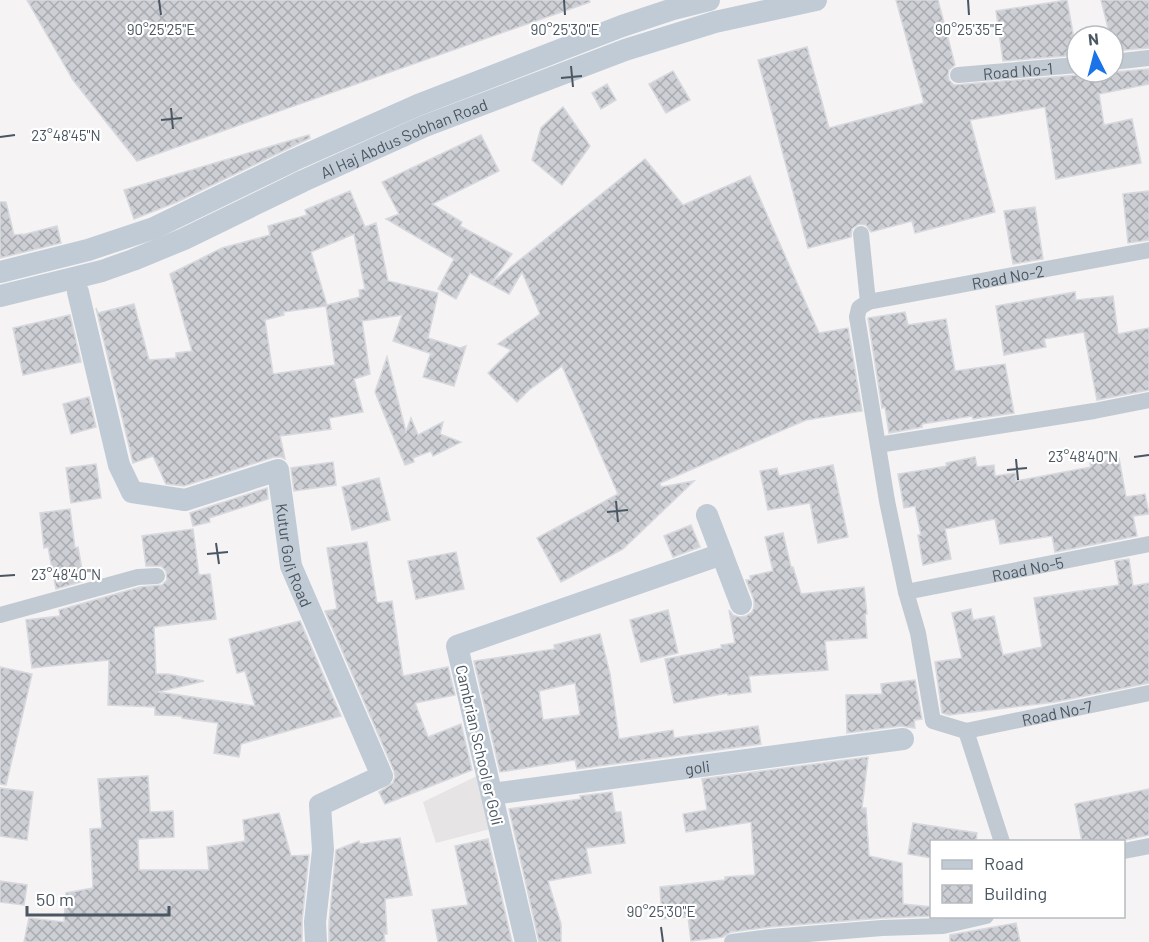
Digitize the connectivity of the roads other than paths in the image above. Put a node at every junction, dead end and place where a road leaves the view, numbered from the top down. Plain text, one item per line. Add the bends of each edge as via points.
1 (708, 0) edge
2 (816, 0) edge
3 (1149, 58) edge
4 (1125, 61) edge
5 (1065, 66) edge
6 (958, 75) dead end
7 (861, 234) dead end
8 (1149, 250) edge
9 (0, 273) edge
10 (78, 292) dead end
11 (0, 296) edge
12 (868, 302) junction
13 (1149, 400) edge
14 (878, 445) junction
15 (707, 515) dead end
16 (1149, 544) edge
17 (720, 549) junction
18 (157, 576) dead end
19 (906, 592) junction
20 (741, 604) dead end
21 (0, 615) edge
22 (1149, 693) edge
23 (966, 731) junction
24 (903, 739) dead end
25 (492, 794) junction
26 (1001, 840) edge
27 (1149, 846) edge
28 (1125, 851) edge
29 (978, 918) edge
30 (772, 939) edge
31 (316, 942) edge
32 (526, 942) edge
33 (732, 942) edge

1 - 9 street, Al Haj Abdus Sobhan Road via 622,26 418,105 154,228
2 - 11 street, Al Haj Abdus Sobhan Road via 715,22 625,50 425,126 133,260
3 - 4 street
5 - 6 street, Road No-1
7 - 12 street
8 - 12 street, Road No-2
10 - 31 street, Kutur Goli Road via 119,465 132,492 185,500 278,470 291,566 382,776 320,805 323,850
12 - 14 street via 859,308 857,317
13 - 14 street
14 - 19 street
15 - 17 street
16 - 19 street, Road No-5
17 - 20 street
17 - 25 street, Cambrian School er Goli via 457,646
18 - 21 street via 138,577
19 - 23 street via 918,633 933,721
22 - 23 street, Road No-7
23 - 26 street
24 - 25 street, goli
25 - 32 street, Cambrian School er Goli
27 - 28 street
29 - 30 street via 943,926
30 - 33 street

